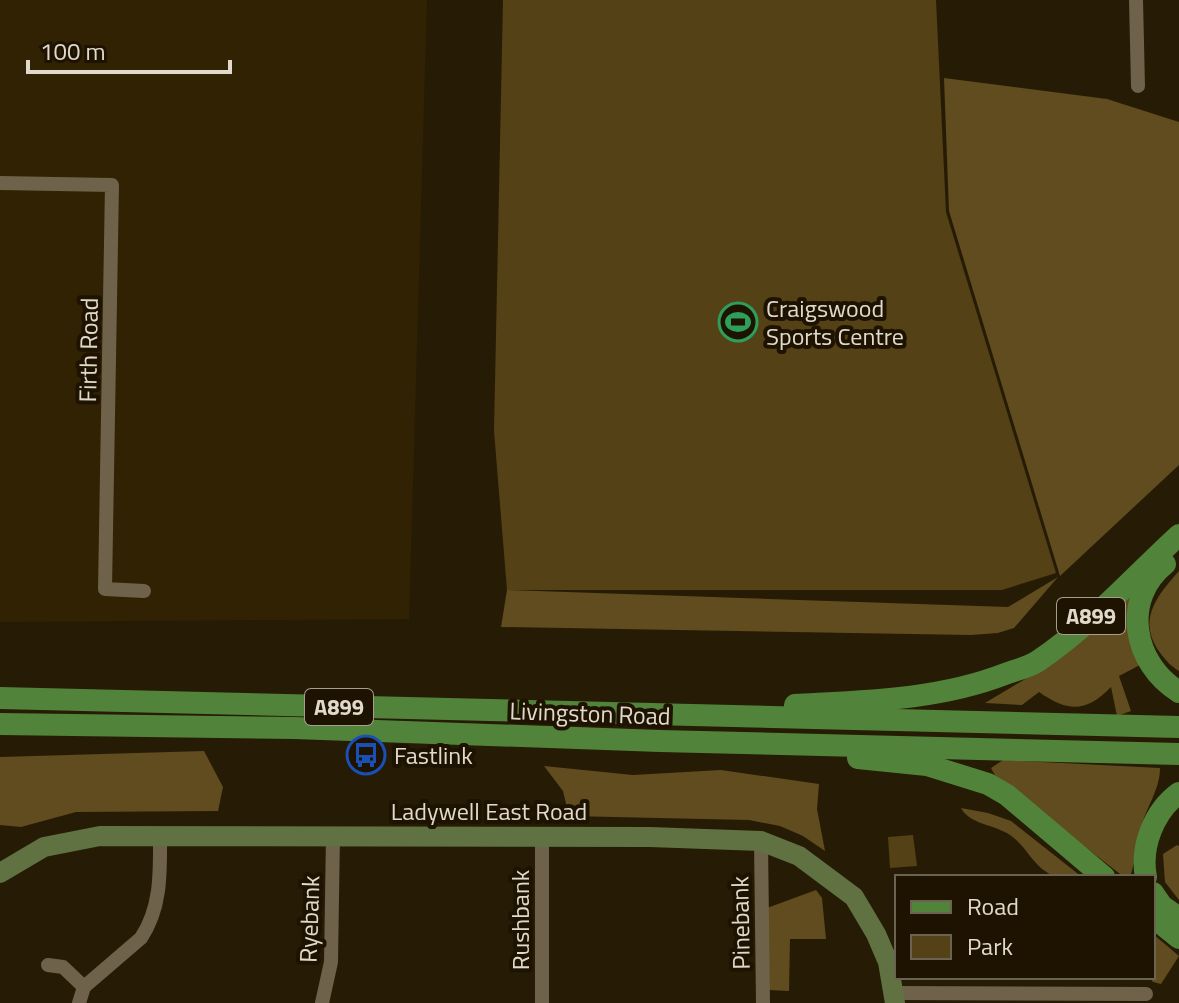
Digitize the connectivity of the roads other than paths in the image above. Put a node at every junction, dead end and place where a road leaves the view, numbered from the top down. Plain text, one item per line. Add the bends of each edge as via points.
1 (1136, 0) edge
2 (1138, 86) dead end
3 (0, 183) edge
4 (1179, 535) edge
5 (1179, 554) edge
6 (144, 591) dead end
7 (1179, 692) edge
8 (0, 698) edge
9 (678, 716) junction
10 (0, 724) edge
11 (171, 727) junction
12 (1179, 727) edge
13 (0, 737) edge
14 (707, 742) junction
15 (1179, 754) edge
16 (1179, 793) edge
17 (160, 834) junction
18 (333, 835) junction
19 (542, 838) junction
20 (761, 841) junction
21 (0, 873) edge
22 (1102, 875) edge
23 (1146, 875) edge
24 (1155, 896) edge
25 (1179, 918) edge
26 (1155, 919) edge
27 (1179, 938) edge
28 (48, 965) dead end
29 (84, 987) junction
30 (1136, 989) dead end
31 (895, 998) edge
32 (79, 1003) edge
33 (322, 1003) edge
34 (542, 1003) edge
35 (763, 1003) edge

1 - 2 street
3 - 6 street, Firth Road via 112,185 105,589
4 - 9 main road, A899 via 1036,662 992,679 919,695
5 - 7 main road, A899 via 1151,576 1137,617 1138,640 1149,660
8 - 9 main road, Livingston Road / A899
9 - 12 main road, Livingston Road / A899
10 - 11 main road, Livingston Road / A899
11 - 13 main road
11 - 14 main road, Livingston Road / A899
14 - 15 main road, Livingston Road / A899
14 - 22 main road, A899 via 927,765 956,773 1007,795
16 - 23 main road via 1152,828 1144,858
17 - 18 street, Ladywell East Road
17 - 21 street, Ladywell East Road via 100,836 44,847
17 - 29 street via 160,881 146,930
18 - 19 street, Ladywell East Road
18 - 33 street, Ryebank via 331,962
19 - 20 street, Ladywell East Road
19 - 34 street, Rushbank
20 - 31 street, Ladywell East Road via 799,856 854,897 888,962
20 - 35 street, Pinebank
24 - 25 main road
26 - 27 main road
28 - 29 street via 63,967
29 - 32 street
30 - 31 street

